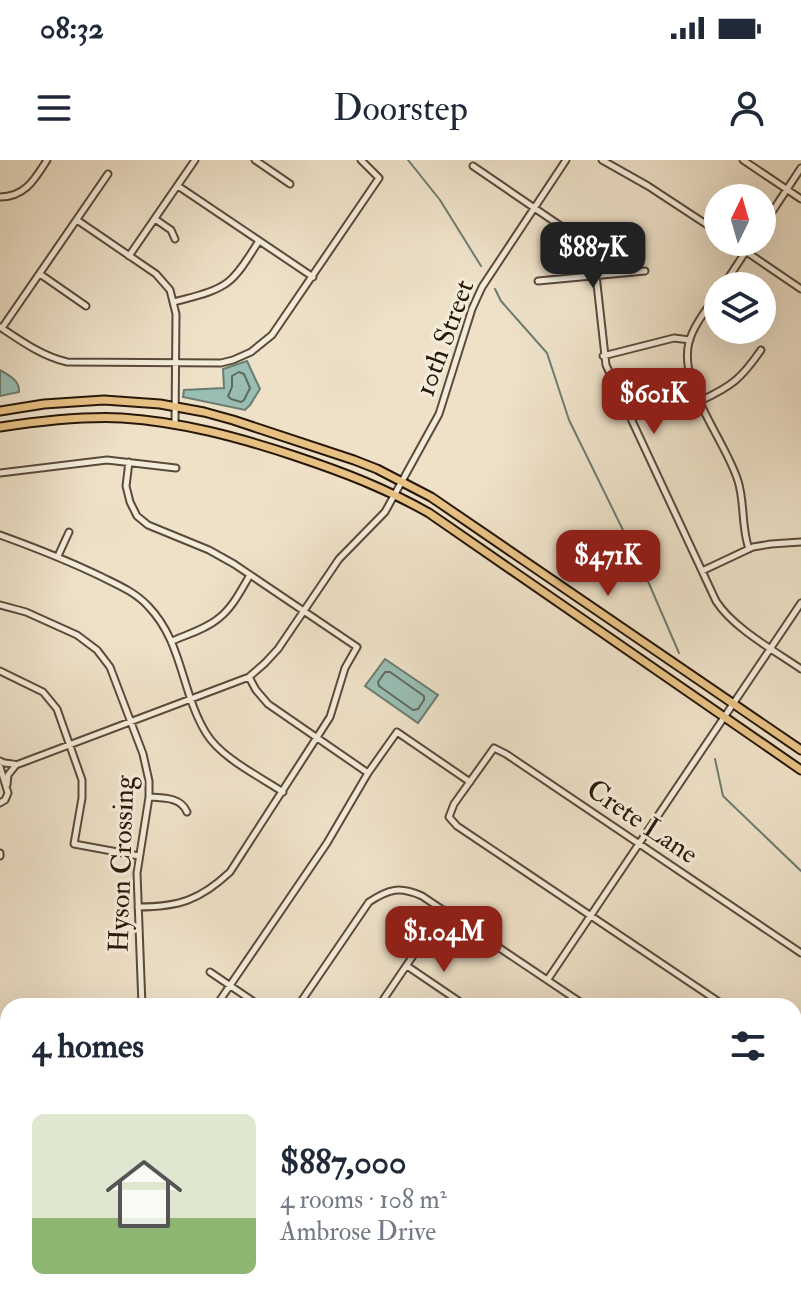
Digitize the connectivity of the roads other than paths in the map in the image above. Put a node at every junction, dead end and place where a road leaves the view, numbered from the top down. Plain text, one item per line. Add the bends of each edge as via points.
1 (47, 160) edge
2 (195, 160) edge
3 (255, 160) edge
4 (361, 160) edge
5 (566, 160) edge
6 (602, 160) edge
7 (743, 160) edge
8 (473, 166) dead end
9 (801, 168) edge
10 (108, 174) dead end
11 (290, 184) dead end
12 (178, 186) junction
13 (786, 190) junction
14 (0, 197) edge
15 (801, 199) edge
16 (776, 205) edge
17 (534, 207) junction
18 (155, 219) junction
19 (77, 220) junction
20 (704, 223) edge
21 (175, 239) dead end
22 (259, 241) junction
23 (129, 256) junction
24 (753, 256) edge
25 (645, 271) dead end
26 (40, 274) junction
27 (596, 275) junction
28 (313, 277) junction
29 (538, 281) dead end
30 (801, 289) edge
31 (174, 302) junction
32 (86, 306) dead end
33 (704, 314) edge
34 (1, 327) edge
35 (690, 340) junction
36 (761, 350) dead end
37 (603, 356) junction
38 (177, 364) junction
39 (700, 401) junction
40 (176, 407) junction
41 (0, 411) edge
42 (175, 424) junction
43 (0, 427) edge
44 (129, 462) junction
45 (176, 468) dead end
46 (0, 473) edge
47 (403, 481) junction
48 (395, 494) junction
49 (69, 532) dead end
50 (0, 535) edge
51 (801, 542) edge
52 (749, 549) junction
53 (58, 556) junction
54 (702, 571) junction
55 (250, 575) junction
56 (801, 603) edge
57 (0, 605) edge
58 (304, 612) junction
59 (172, 641) junction
60 (771, 648) junction
61 (801, 669) edge
62 (0, 671) edge
63 (249, 677) junction
64 (192, 699) junction
65 (733, 703) junction
66 (724, 717) junction
67 (131, 721) junction
68 (316, 737) junction
69 (70, 744) junction
70 (801, 750) edge
71 (0, 764) edge
72 (16, 765) junction
73 (801, 770) edge
74 (368, 773) junction
75 (470, 782) junction
76 (7, 786) junction
77 (283, 792) junction
78 (149, 797) junction
79 (0, 803) edge
80 (187, 812) dead end
81 (638, 844) junction
82 (139, 856) junction
83 (138, 907) junction
84 (444, 910) junction
85 (591, 915) junction
86 (801, 953) edge
87 (407, 966) junction
88 (210, 972) dead end
89 (548, 979) junction
90 (230, 986) junction
91 (142, 998) edge
92 (222, 998) edge
93 (248, 998) edge
94 (303, 998) edge
95 (385, 998) edge
96 (452, 998) edge
97 (575, 998) edge
98 (713, 998) edge

1 - 14 street via 24,191
2 - 12 street
3 - 11 street
4 - 28 street via 379,178
5 - 17 street, 10th Street
6 - 20 street
7 - 13 street
8 - 17 street
9 - 13 street
10 - 19 street
12 - 18 street
12 - 22 street
13 - 15 street
13 - 16 street
17 - 27 street via 581,241
17 - 47 street, 10th Street via 482,287 439,414
18 - 21 street
18 - 23 street
19 - 23 street
19 - 26 street
22 - 28 street
22 - 31 street via 228,283
23 - 31 street via 162,279
24 - 30 street
25 - 27 street
26 - 32 street
26 - 34 street
27 - 29 street
27 - 37 street
28 - 38 street via 272,335 251,352 221,363
31 - 38 street
33 - 35 street
34 - 38 street via 39,352 67,362
35 - 37 street via 674,338
35 - 39 street via 688,371
36 - 39 street via 737,382
37 - 54 street
38 - 40 street
39 - 52 street via 737,478
40 - 41 main road via 104,400
40 - 42 street
40 - 47 main road via 233,420
42 - 43 main road via 84,418
42 - 48 main road via 244,440
44 - 45 street
44 - 46 street via 92,460
44 - 55 street via 126,486 137,516
47 - 48 street, 10th Street
47 - 65 main road
48 - 58 street, 10th Street via 385,512 339,559
48 - 66 main road
49 - 53 street
50 - 53 street
51 - 52 street
52 - 54 street
53 - 59 street via 146,603
54 - 60 street via 726,615
55 - 58 street
55 - 59 street via 220,617
56 - 60 street
57 - 67 street, Hyson Crossing via 77,635 97,650 110,667
58 - 63 street, 10th Street via 278,649
58 - 68 street via 357,647 330,717
59 - 64 street
60 - 61 street
60 - 65 street
62 - 69 street via 49,698
63 - 64 street
63 - 68 street via 268,704
64 - 67 street
64 - 77 street via 214,743
65 - 66 street
65 - 70 main road
66 - 73 main road
66 - 81 street
67 - 69 street
67 - 78 street, Hyson Crossing via 147,767
68 - 74 street
68 - 77 street
69 - 72 street
69 - 82 street via 82,789 74,844
71 - 72 street
71 - 76 street
72 - 76 street
74 - 75 street via 397,732
74 - 90 street
75 - 81 street, Crete Lane via 494,748
75 - 85 street via 449,817 457,826
76 - 79 street via 7,797
77 - 83 street via 215,887 177,905
78 - 80 street via 177,801
78 - 82 street, Hyson Crossing
81 - 85 street
81 - 86 street, Crete Lane
82 - 83 street, Hyson Crossing
83 - 91 street, Hyson Crossing
84 - 87 street
84 - 89 street
84 - 94 street via 409,890 397,889 369,902
85 - 89 street
85 - 98 street
87 - 95 street
87 - 96 street
88 - 90 street
89 - 97 street
90 - 92 street
90 - 93 street

